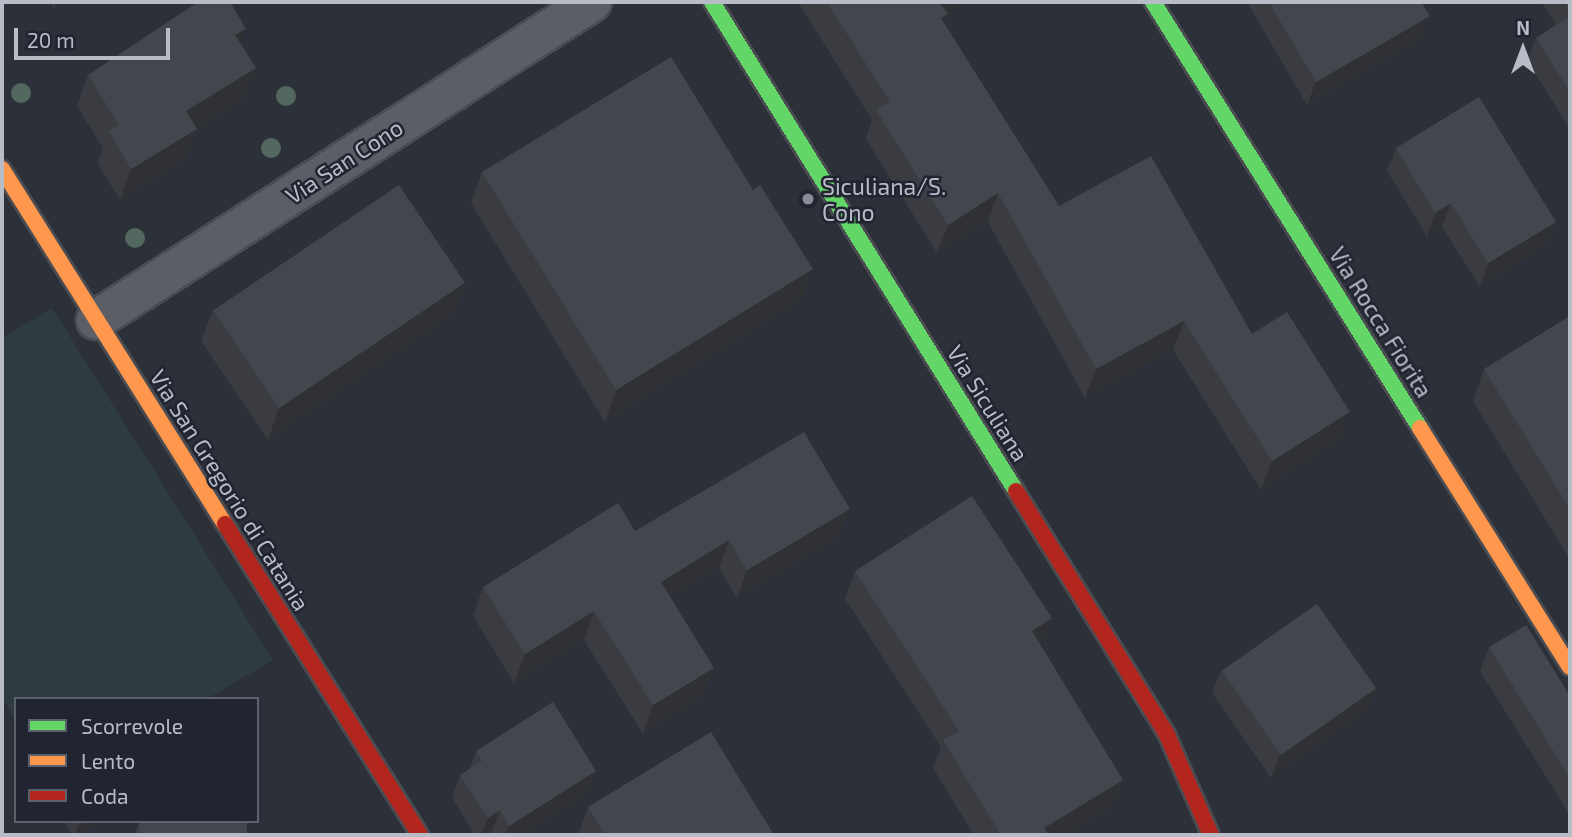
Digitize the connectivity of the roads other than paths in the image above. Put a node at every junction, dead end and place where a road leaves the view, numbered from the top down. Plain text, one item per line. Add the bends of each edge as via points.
1 (592, 2) edge
2 (712, 2) edge
3 (1153, 2) edge
4 (2, 169) edge
5 (96, 320) junction
6 (1570, 667) edge
7 (420, 835) edge
8 (1211, 835) edge

1 - 5 street, Via San Cono
2 - 8 street, Via Siculiana via 1167,735
3 - 6 street, Via Rocca Fiorita
4 - 5 street, Via San Gregorio di Catania
5 - 7 street, Via San Gregorio di Catania

